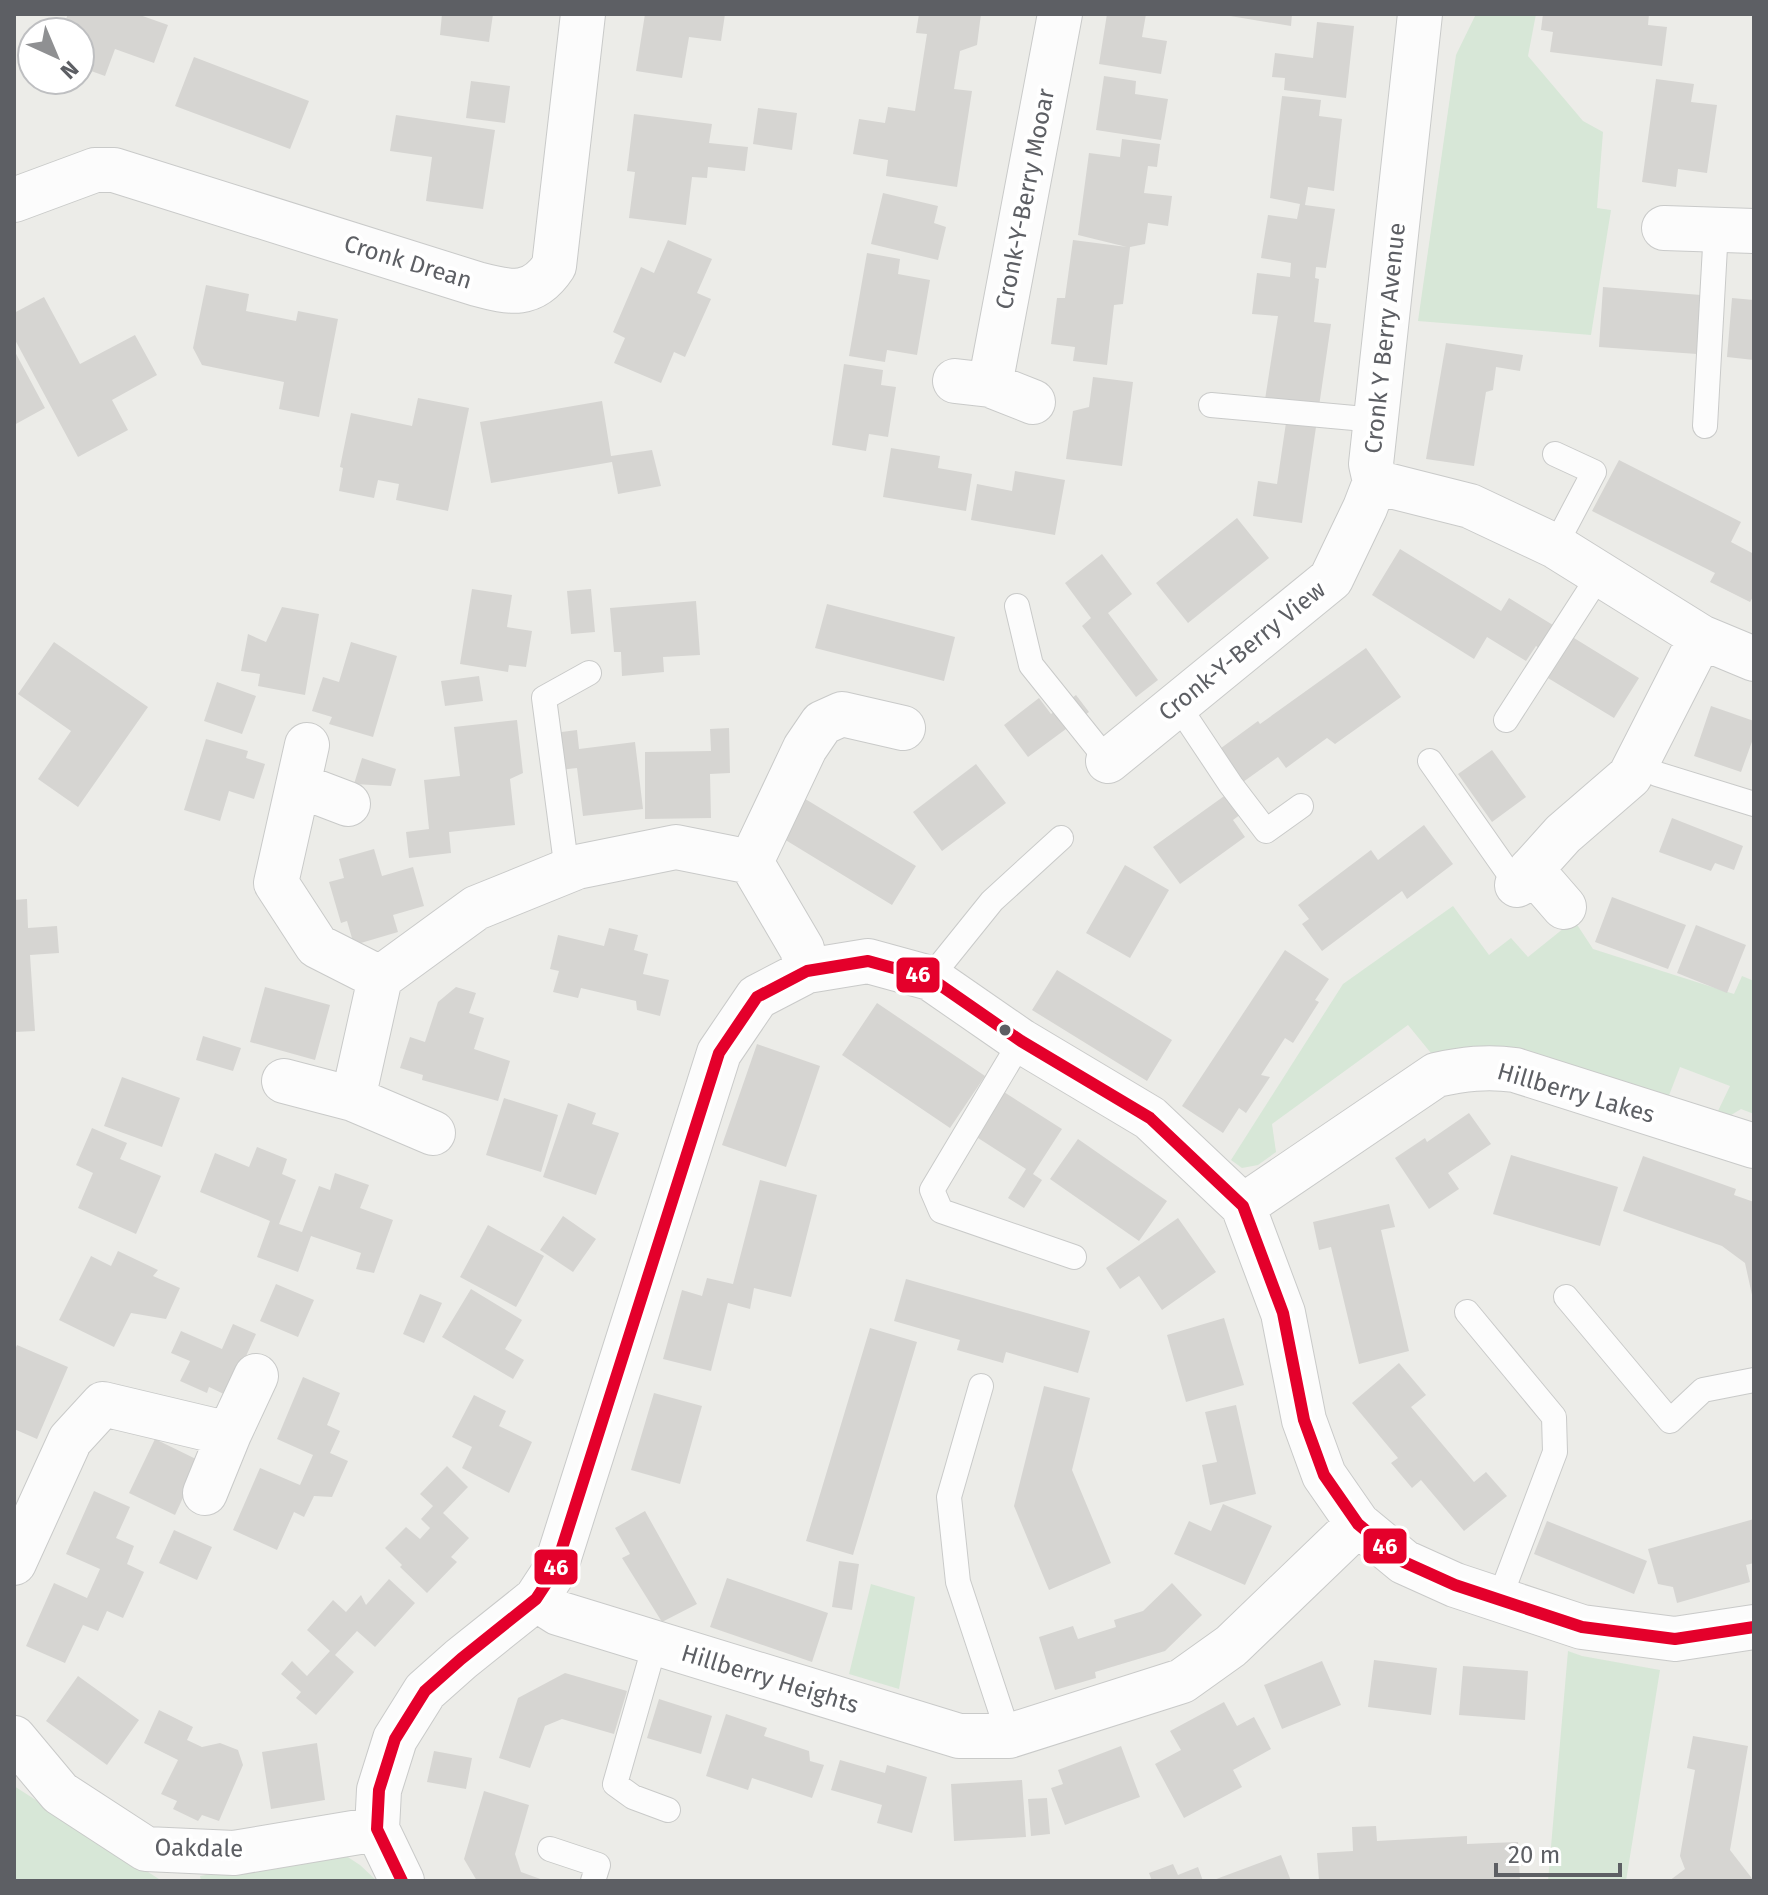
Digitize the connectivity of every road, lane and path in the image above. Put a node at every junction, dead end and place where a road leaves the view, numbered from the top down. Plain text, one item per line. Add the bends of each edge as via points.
1 (583, 14) edge
2 (1060, 14) edge
3 (1420, 14) edge
4 (14, 200) edge
5 (1664, 228) dead end
6 (1735, 230) edge
7 (1033, 402) dead end
8 (1211, 405) dead end
9 (1376, 420) junction
10 (1705, 426) dead end
11 (1555, 454) dead end
12 (1375, 482) junction
13 (1555, 546) junction
14 (1600, 574) junction
15 (1017, 606) dead end
16 (1701, 637) junction
17 (1754, 659) edge
18 (589, 673) dead end
19 (1177, 704) junction
20 (1506, 720) dead end
21 (903, 728) dead end
22 (1108, 761) joint
23 (1430, 761) dead end
24 (1637, 762) junction
25 (348, 804) dead end
26 (1754, 804) edge
27 (1301, 806) dead end
28 (1061, 838) dead end
29 (751, 862) junction
30 (567, 871) junction
31 (1524, 877) junction
32 (1564, 907) dead end
33 (807, 971) junction
34 (380, 978) junction
35 (930, 978) junction
36 (1021, 1041) junction
37 (284, 1081) dead end
38 (353, 1099) junction
39 (433, 1133) dead end
40 (1754, 1146) edge
41 (1243, 1206) junction
42 (1074, 1257) dead end
43 (1566, 1297) dead end
44 (1467, 1312) dead end
45 (256, 1376) dead end
46 (1754, 1380) edge
47 (981, 1386) dead end
48 (229, 1434) junction
49 (205, 1493) dead end
50 (1358, 1524) junction
51 (14, 1563) edge
52 (536, 1599) junction
53 (1499, 1600) junction
54 (1754, 1627) edge
55 (655, 1644) junction
56 (1009, 1736) junction
57 (14, 1738) edge
58 (668, 1810) dead end
59 (377, 1829) junction
60 (550, 1849) dead end
61 (402, 1881) edge
62 (593, 1881) edge

1 - 4 street, Cronk Drean via 554,266 535,288 499,290 477,284 114,170 95,170
2 - 7 street, Cronk-Y-Berry Mooar via 973,383
3 - 9 street, Cronk Y Berry Avenue
5 - 6 street
6 - 10 lane
8 - 9 lane
9 - 12 street, Cronk Y Berry Avenue via 1371,464
11 - 13 lane via 1594,472
12 - 13 street, Cronk Y Berry Avenue via 1470,506
12 - 19 street, Cronk-Y-Berry View via 1331,579
13 - 14 street, Cronk Y Berry Avenue
14 - 16 street, Cronk Y Berry Avenue
14 - 20 lane
15 - 22 lane via 1031,665
16 - 17 street, Cronk Y Berry Avenue
16 - 24 street
18 - 30 lane via 544,698
19 - 22 street, Cronk-Y-Berry View
19 - 27 lane via 1266,831
21 - 29 street via 842,714 822,723
23 - 31 lane
24 - 26 lane via 1657,774
24 - 31 street via 1630,776 1563,834
25 - 34 street via 302,765 276,883 317,946
28 - 35 lane via 992,901
29 - 30 street via 676,847
29 - 33 street via 802,949
30 - 34 street via 476,908
31 - 32 street
33 - 35 street via 868,961
33 - 52 street via 757,997 719,1053 555,1570
34 - 38 street
35 - 36 street
36 - 41 street via 1150,1118
36 - 42 lane via 932,1190 941,1211
37 - 38 street
38 - 39 street
40 - 41 street, Hillberry Lakes via 1515,1070 1465,1069 1436,1075
41 - 50 street via 1283,1313 1304,1420 1324,1475
43 - 46 lane via 1670,1421 1703,1390
44 - 53 lane via 1554,1417 1555,1452
45 - 48 street
47 - 56 lane via 949,1497 958,1582
48 - 49 street
48 - 51 street via 103,1404 70,1440
50 - 53 street via 1404,1562
50 - 56 street, Hillberry Heights via 1231,1646 1182,1681
52 - 55 street, Hillberry Heights via 558,1613
52 - 59 street via 425,1691 395,1739 379,1790
53 - 54 street via 1582,1627 1675,1639
55 - 56 street, Hillberry Heights via 959,1736
55 - 58 lane via 615,1784
57 - 59 street, Oakdale via 60,1793 146,1849 234,1853
59 - 61 street
60 - 62 lane via 598,1865

